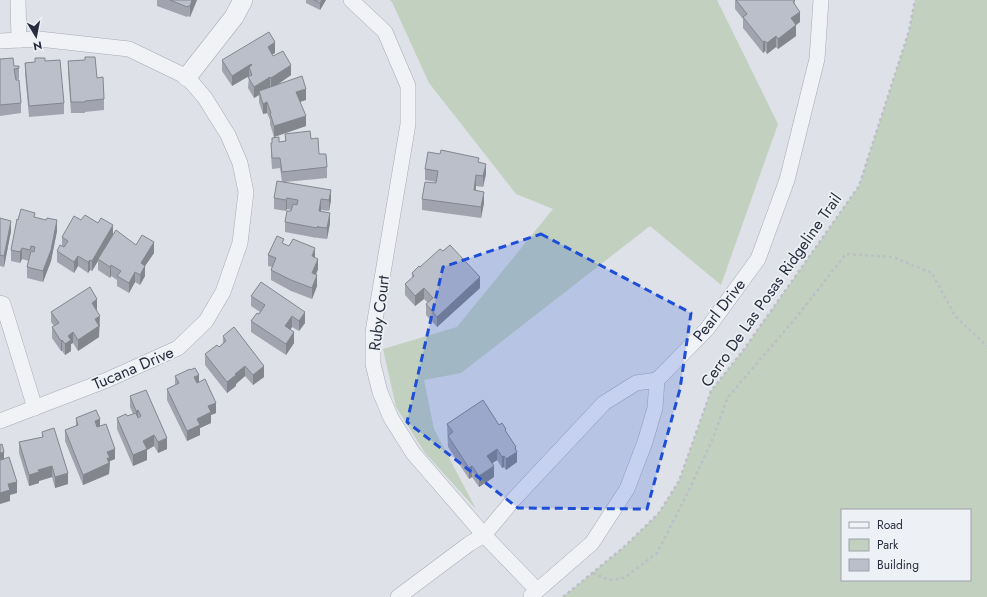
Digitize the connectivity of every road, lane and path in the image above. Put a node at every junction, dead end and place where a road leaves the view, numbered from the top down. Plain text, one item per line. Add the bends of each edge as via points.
1 (18, 0) edge
2 (243, 0) edge
3 (351, 0) edge
4 (821, 0) edge
5 (915, 0) edge
6 (19, 40) junction
7 (0, 41) edge
8 (187, 77) junction
9 (0, 303) edge
10 (987, 346) edge
11 (657, 380) junction
12 (35, 408) junction
13 (0, 421) edge
14 (484, 535) junction
15 (593, 573) junction
16 (534, 594) edge
17 (398, 597) edge
18 (563, 597) edge

1 - 6 street
2 - 8 street via 234,17
3 - 14 street, Ruby Court via 385,32 408,86 408,124 373,332 373,364 380,392 391,418 412,453
4 - 11 street, Pearl Drive via 817,59 787,180 758,259 707,329
5 - 15 path, Cerro De Las Posas Ridgeline Trail via 909,31 859,186 742,352 711,391 679,481 659,513
6 - 7 street, Tucana Drive
6 - 8 street, Tucana Drive via 39,39 129,49
8 - 12 street, Tucana Drive via 205,98 228,136 240,163 246,192 240,243 223,292 206,321 178,348 108,380
9 - 12 street via 3,304
10 - 15 path via 955,316 932,273 893,258 846,254 795,319 728,397 712,443 657,553 624,578 609,580
11 - 14 street via 636,383 604,403
11 - 16 street via 655,408 627,489 592,543
12 - 13 street, Tucana Drive
14 - 16 street, Ruby Court
14 - 17 street
15 - 18 path, Cerro De Las Posas Ridgeline Trail

